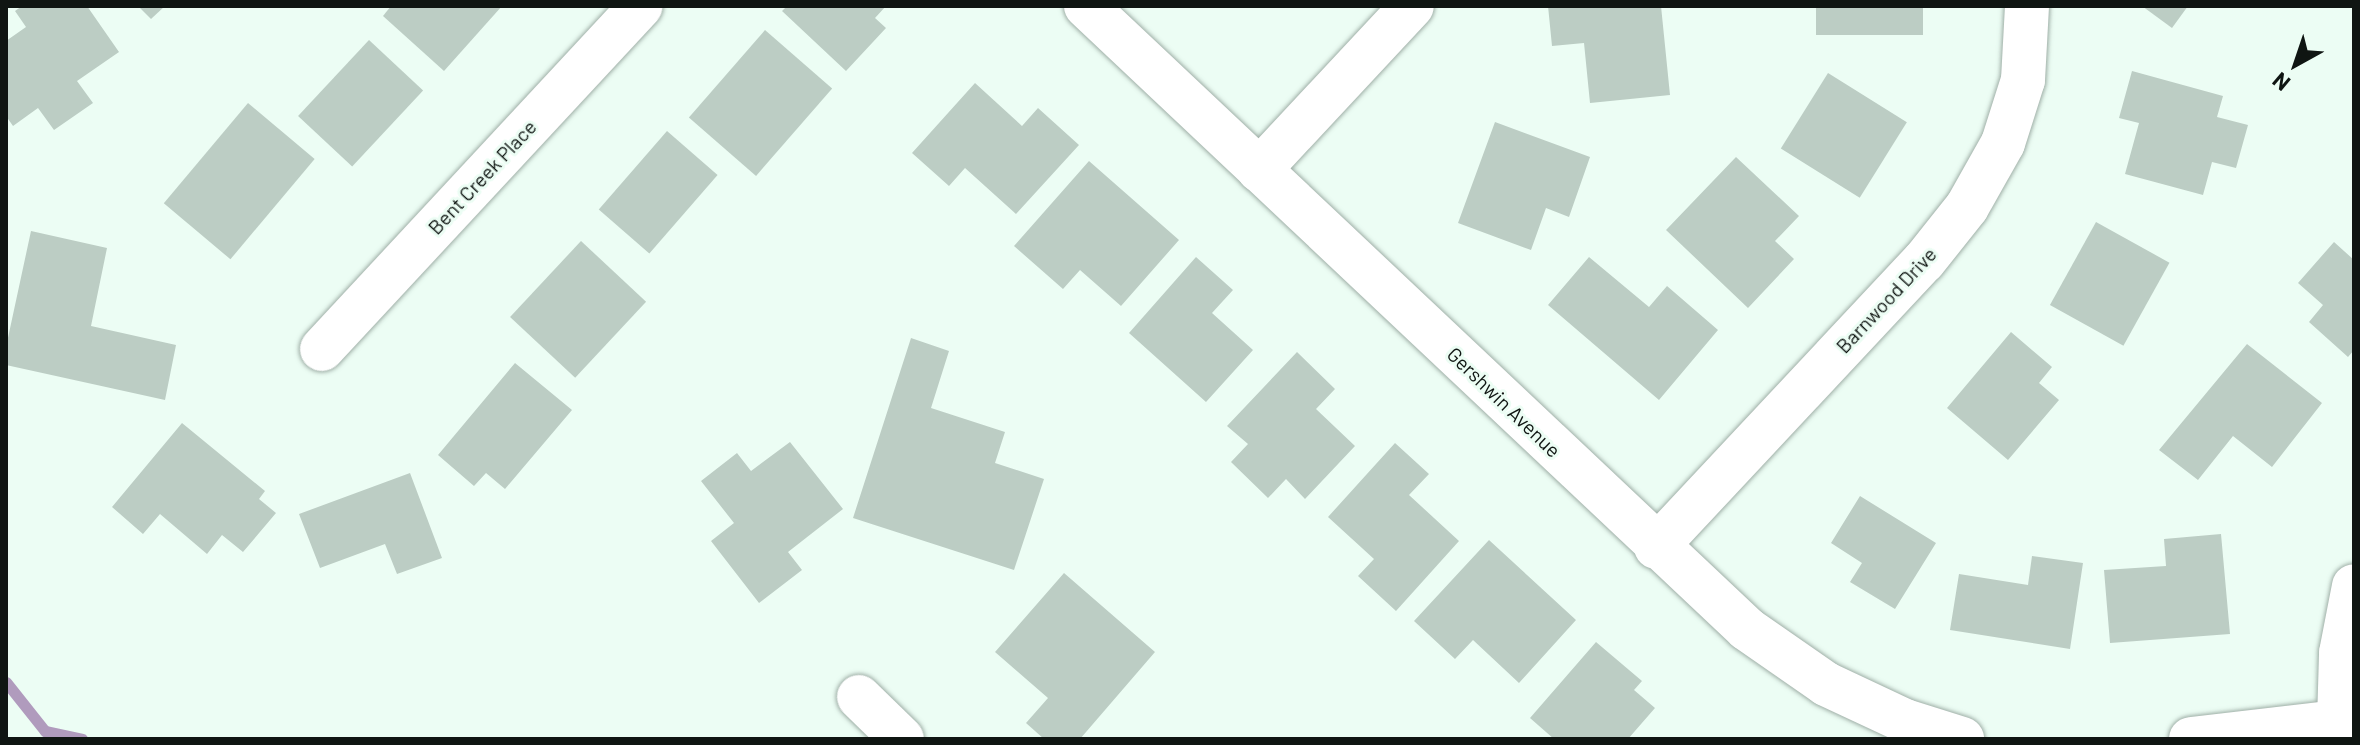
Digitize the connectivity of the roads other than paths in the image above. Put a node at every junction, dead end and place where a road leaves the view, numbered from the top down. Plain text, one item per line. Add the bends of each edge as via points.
1 (641, 6) edge
2 (1086, 6) edge
3 (1412, 6) edge
4 (2027, 6) edge
5 (1259, 170) junction
6 (322, 349) dead end
7 (1656, 547) junction
8 (2354, 586) edge
9 (859, 697) dead end
10 (2346, 724) edge
11 (902, 739) edge
12 (1962, 739) edge
13 (2191, 739) edge

1 - 6 street, Bent Creek Place
2 - 5 street, Gershwin Avenue
3 - 5 street
4 - 7 street, Barnwood Drive via 2023,80 2003,143 1967,207 1924,261
5 - 7 street, Gershwin Avenue
7 - 12 street, Gershwin Avenue via 1747,629 1826,684 1905,721
8 - 10 street via 2341,653
9 - 11 street
10 - 13 street

